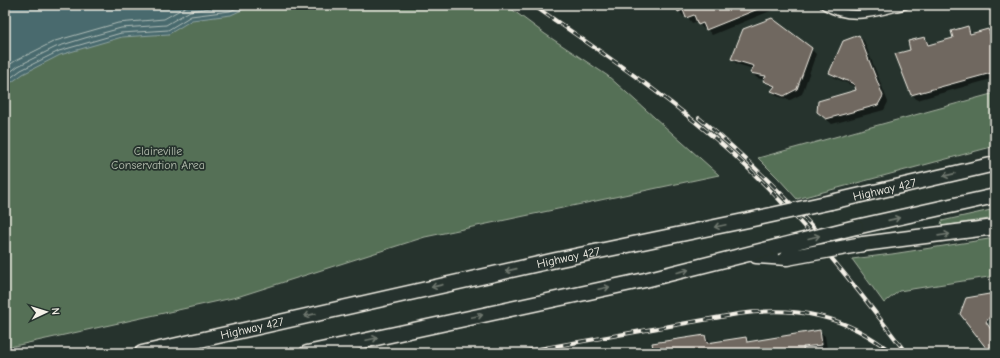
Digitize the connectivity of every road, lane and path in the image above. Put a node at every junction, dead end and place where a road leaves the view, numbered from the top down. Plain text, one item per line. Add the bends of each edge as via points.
1 (824, 5) edge
2 (905, 5) edge
3 (992, 164) edge
4 (995, 196) edge
5 (995, 227) edge
6 (744, 256) junction
7 (142, 353) edge
8 (307, 353) edge

1 - 2 street via 834,11 856,15
3 -> 7 highway, Highway 427, bridge via 831,202 549,261
6 -> 4 highway, bridge via 856,227
6 -> 5 highway, bridge via 786,258 863,244
8 -> 6 highway

